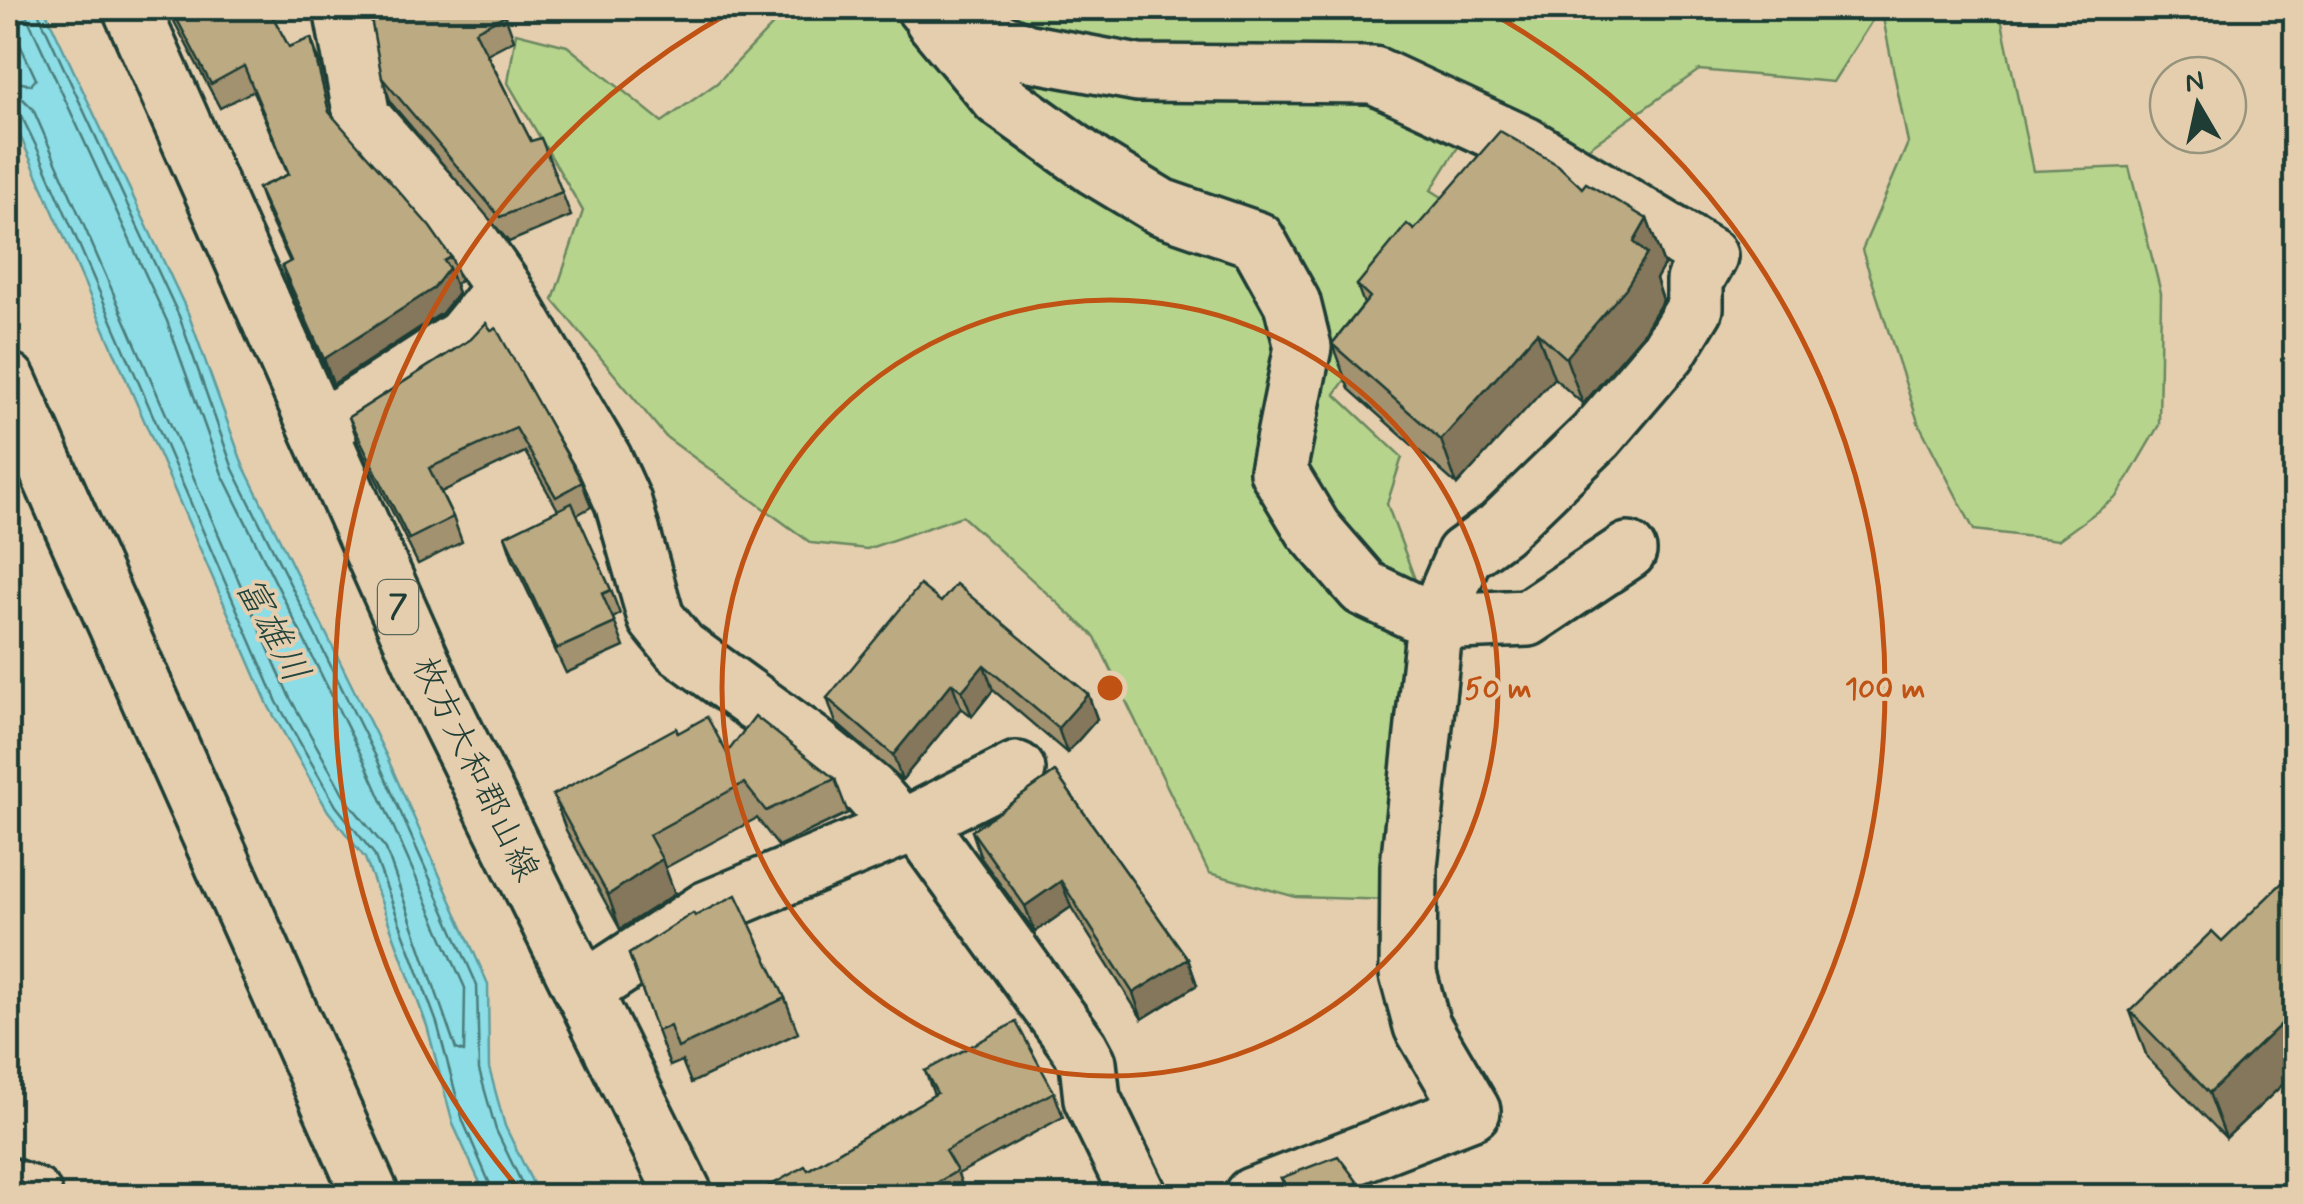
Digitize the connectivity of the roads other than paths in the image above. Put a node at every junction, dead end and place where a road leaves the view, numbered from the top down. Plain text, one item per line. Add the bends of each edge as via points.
1 (131, 8) edge
2 (342, 8) edge
3 (927, 10) edge
4 (504, 288) junction
5 (8, 382) edge
6 (319, 430) junction
7 (1628, 552) dead end
8 (1435, 622) junction
9 (1017, 770) dead end
10 (909, 824) junction
11 (583, 991) junction
12 (8, 1186) edge
13 (34, 1196) edge
14 (372, 1196) edge
15 (684, 1196) edge
16 (1139, 1196) edge
17 (1252, 1196) edge

1 - 6 street, 枚方大和郡山線 / 7
2 - 4 street via 362,117 464,232
3 - 8 street via 1000,99 1095,166 1161,208 1257,240 1292,302 1302,347 1278,471 1313,529 1364,588
3 - 8 street via 1024,52 1138,73 1374,74 1525,144 1708,256 1696,281 1695,308 1668,352 1596,436 1464,555
4 - 6 street via 463,337
4 - 10 street via 604,460 656,618 680,648
5 - 14 street
6 - 11 street, 枚方大和郡山線 / 7 via 438,698
7 - 8 street via 1528,618
8 - 17 street via 1409,866 1408,974 1422,1026 1472,1111
9 - 10 street
10 - 11 street via 708,909
10 - 16 street via 1080,1048 1092,1098
11 - 15 street, 枚方大和郡山線 / 7
12 - 13 street

